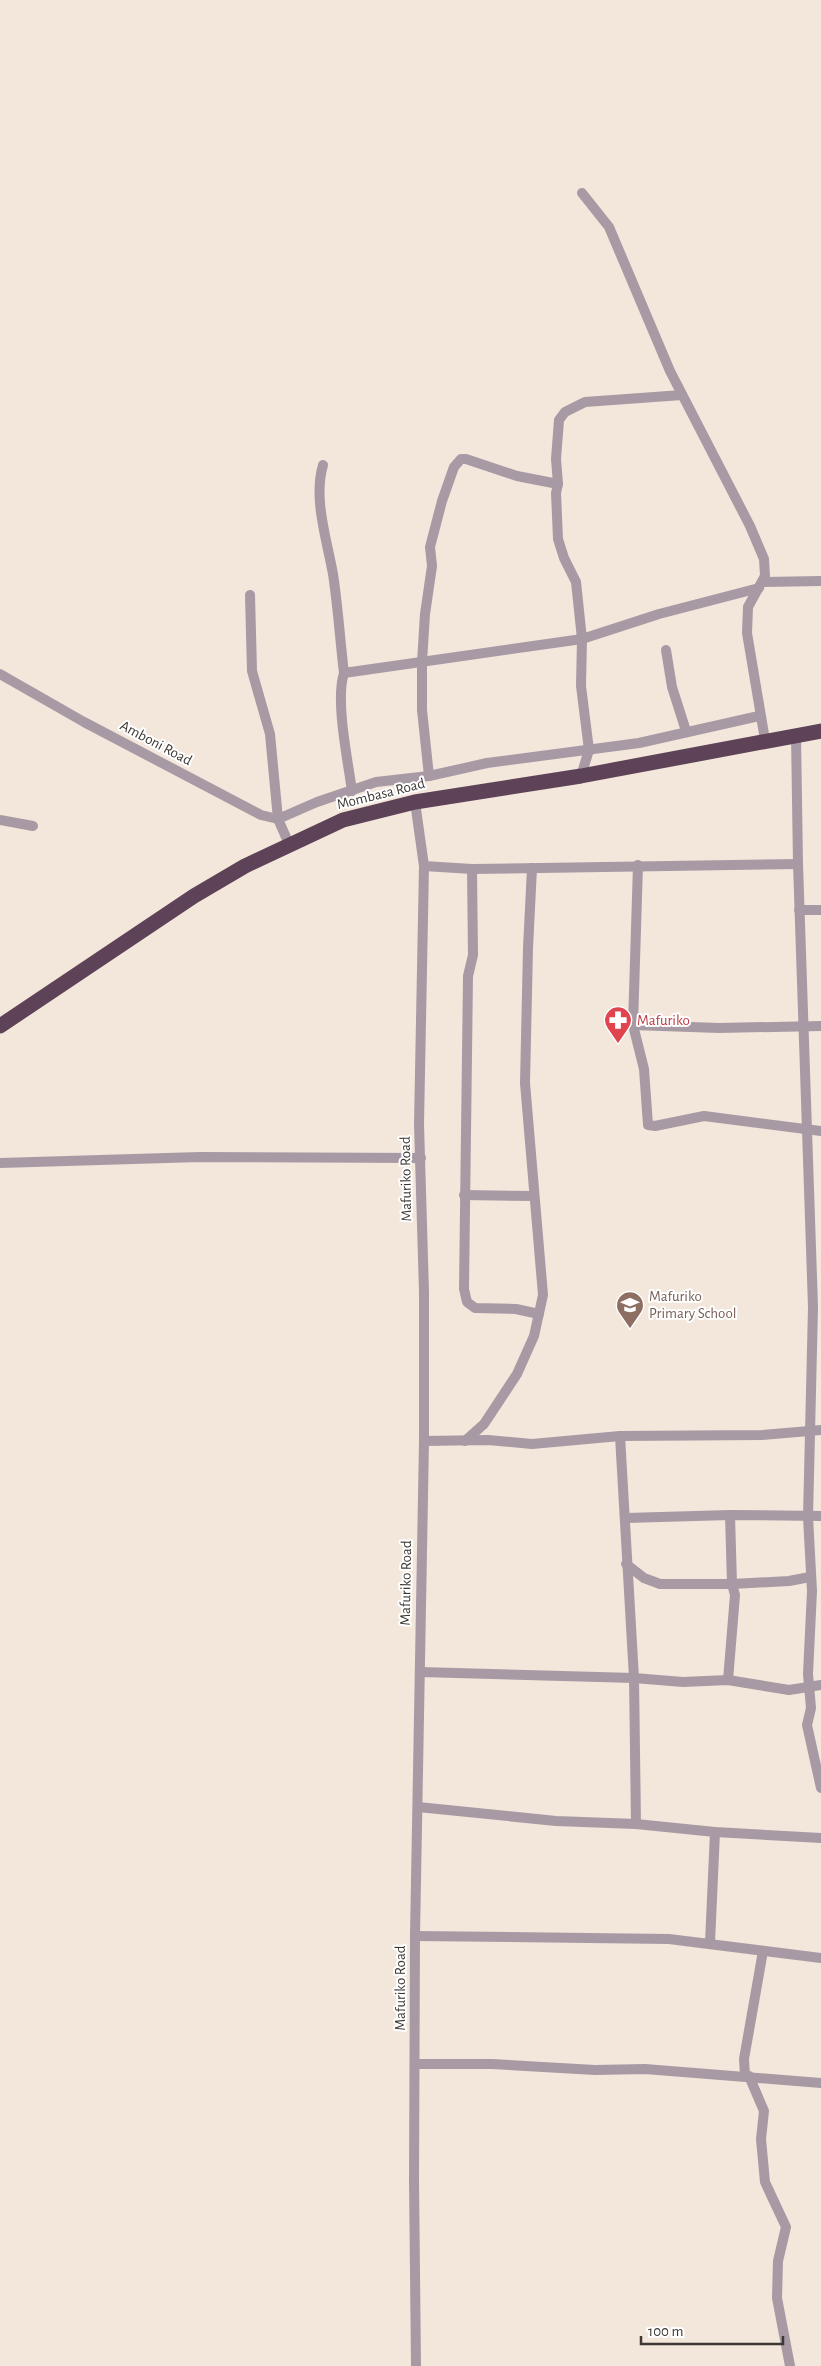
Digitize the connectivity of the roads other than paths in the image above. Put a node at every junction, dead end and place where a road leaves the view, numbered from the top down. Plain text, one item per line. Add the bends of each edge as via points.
1 (582, 193) dead end
2 (682, 395) junction
3 (323, 465) dead end
4 (558, 484) junction
5 (821, 581) edge
6 (761, 585) junction
7 (250, 594) dead end
8 (582, 639) junction
9 (666, 650) dead end
10 (422, 662) junction
11 (344, 673) junction
12 (0, 674) edge
13 (759, 716) junction
14 (686, 731) junction
15 (821, 731) edge
16 (796, 735) junction
17 (764, 740) junction
18 (589, 750) junction
19 (429, 776) junction
20 (581, 776) junction
21 (352, 790) junction
22 (414, 802) junction
23 (278, 819) junction
24 (0, 820) edge
25 (33, 826) dead end
26 (289, 844) junction
27 (798, 864) junction
28 (638, 865) junction
29 (424, 866) junction
30 (532, 868) junction
31 (472, 869) junction
32 (799, 910) junction
33 (821, 910) edge
34 (634, 1025) junction
35 (0, 1026) edge
36 (803, 1026) junction
37 (821, 1026) edge
38 (806, 1129) junction
39 (821, 1131) edge
40 (421, 1158) junction
41 (0, 1163) edge
42 (464, 1195) junction
43 (534, 1196) junction
44 (539, 1314) junction
45 (821, 1430) edge
46 (810, 1431) junction
47 (620, 1436) junction
48 (424, 1441) junction
49 (465, 1441) junction
50 (730, 1515) junction
51 (821, 1516) edge
52 (808, 1517) junction
53 (626, 1518) junction
54 (626, 1564) junction
55 (810, 1577) junction
56 (732, 1584) junction
57 (816, 1591) edge
58 (420, 1672) junction
59 (634, 1678) junction
60 (728, 1680) junction
61 (816, 1685) edge
62 (821, 1788) edge
63 (418, 1808) junction
64 (636, 1824) junction
65 (715, 1832) junction
66 (821, 1838) edge
67 (415, 1936) junction
68 (710, 1942) junction
69 (763, 1951) junction
70 (821, 1958) edge
71 (415, 2064) junction
72 (747, 2076) junction
73 (821, 2082) edge
74 (416, 2366) edge
75 (790, 2366) edge

1 - 2 street via 609,227
2 - 4 street via 585,402 566,412 559,420
2 - 6 street via 764,559 766,568
3 - 11 street via 319,478 323,526 333,574
4 - 8 street via 558,539 576,582
4 - 10 street via 466,459 456,463 430,547 432,566
5 - 6 street
6 - 8 street
6 - 13 street via 751,598 746,617
7 - 23 street via 252,671 270,734
8 - 10 street
8 - 18 street via 581,686
9 - 14 street via 672,687
10 - 11 street
10 - 19 street via 422,710
11 - 21 street via 341,682 344,731
12 - 23 street, Amboni Road via 261,815
13 - 14 street
13 - 17 street
14 - 18 street via 639,743
15 - 16 highway, Mombasa Road
16 - 17 highway, Mombasa Road
16 - 27 street
17 - 20 highway, Mombasa Road
18 - 19 street via 487,764
18 - 20 street
19 - 21 street via 376,782
20 - 22 highway, Mombasa Road
21 - 23 street
22 - 26 highway, Mombasa Road via 343,820
22 - 29 street, Mafuriko Road
23 - 26 street
24 - 25 street
26 - 35 highway, Mombasa Road via 194,896
27 - 28 street
27 - 32 street
28 - 30 street
28 - 34 street
29 - 31 street
29 - 40 street, Mafuriko Road
30 - 31 street
30 - 43 street via 525,1083
31 - 42 street via 473,955 468,976
32 - 33 street
32 - 36 street
34 - 36 street via 718,1028
34 - 38 street via 644,1068 648,1124 655,1126 704,1116
36 - 37 street
36 - 38 street
38 - 39 street
38 - 46 street via 813,1297
40 - 41 street via 200,1157
40 - 48 street, Mafuriko Road
42 - 43 street
42 - 44 street via 464,1289 467,1302 475,1308 487,1310
43 - 44 street via 543,1296
44 - 49 street via 534,1336 517,1374 484,1424
45 - 46 street
46 - 47 street
46 - 52 street
47 - 49 street via 532,1444
47 - 53 street
48 - 49 street
48 - 58 street, Mafuriko Road
50 - 52 street
50 - 53 street
50 - 56 street
51 - 52 street
52 - 55 street
53 - 54 street
54 - 56 street via 644,1578 660,1584
54 - 59 street
55 - 56 street
55 - 57 street
56 - 60 street via 735,1595
57 - 61 street via 808,1674
58 - 59 street
58 - 63 street, Mafuriko Road
59 - 60 street via 683,1682
59 - 64 street
60 - 61 street via 789,1690
61 - 62 street via 807,1728
63 - 64 street via 556,1821
63 - 67 street, Mafuriko Road
64 - 65 street
65 - 66 street
65 - 68 street
67 - 68 street
67 - 71 street, Mafuriko Road
68 - 69 street
69 - 70 street
69 - 72 street via 744,2059
71 - 72 street via 492,2064 595,2070 645,2068
71 - 74 street, Mafuriko Road
72 - 73 street
72 - 75 street via 764,2111 760,2139 763,2172 786,2227 778,2261 777,2298

